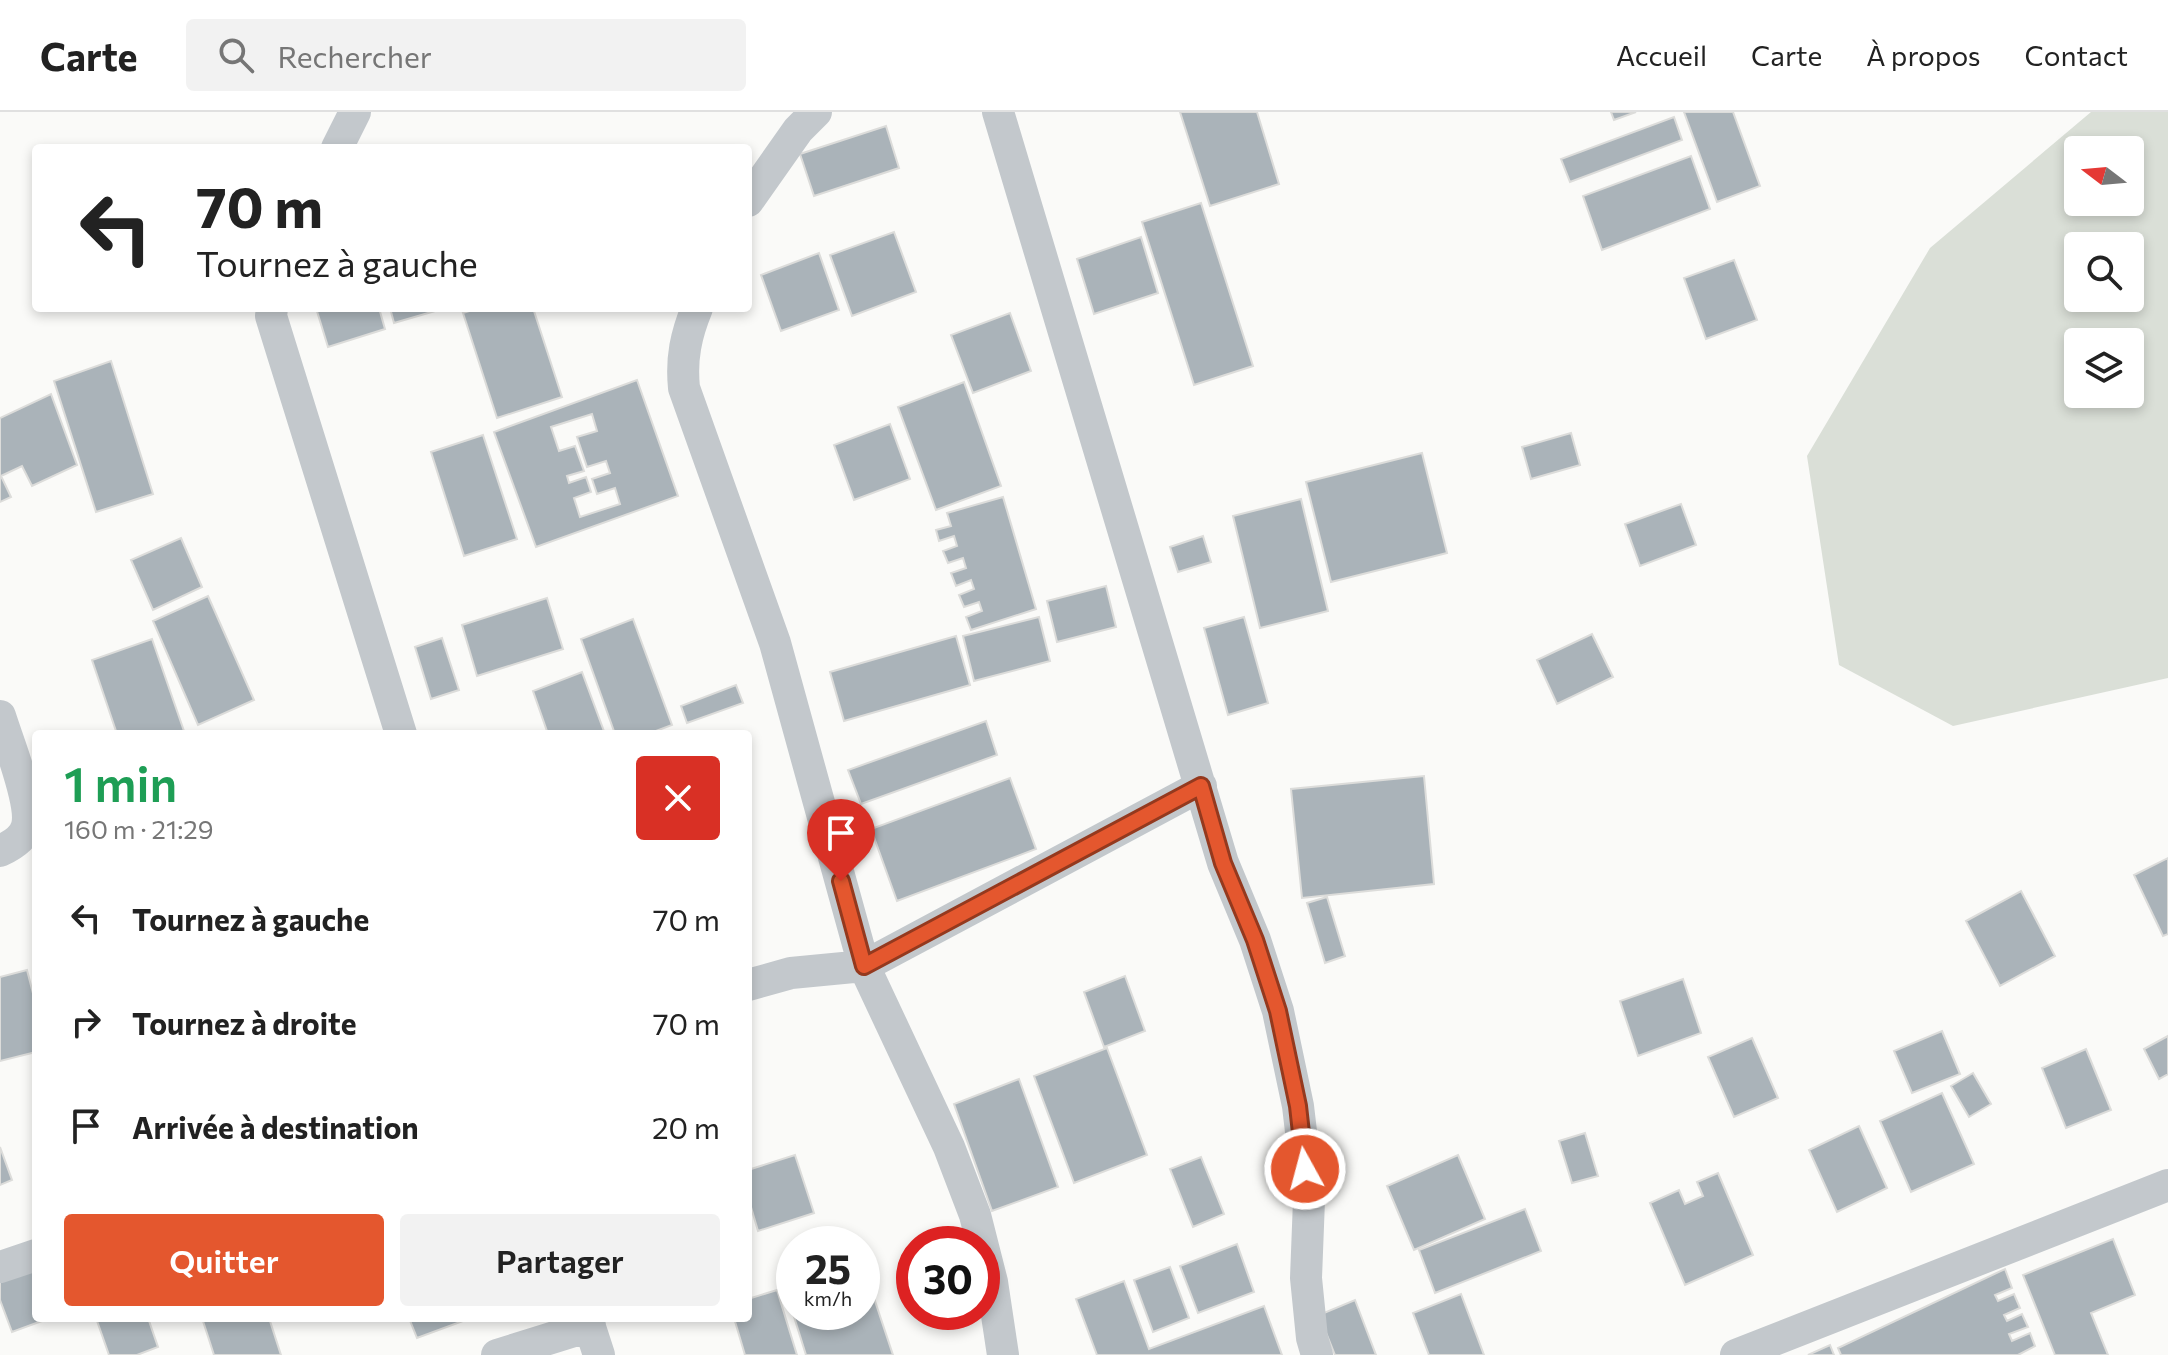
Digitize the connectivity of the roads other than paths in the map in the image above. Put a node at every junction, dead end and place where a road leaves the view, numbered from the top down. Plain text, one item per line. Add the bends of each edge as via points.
1 (355, 112) edge
2 (816, 112) edge
3 (998, 112) edge
4 (339, 144) edge
5 (752, 195) edge
6 (272, 312) edge
7 (695, 312) edge
8 (0, 716) edge
9 (400, 730) edge
10 (1201, 786) junction
11 (0, 851) edge
12 (864, 966) junction
13 (752, 984) edge
14 (2168, 1185) edge
15 (32, 1256) edge
16 (0, 1267) edge
17 (592, 1333) edge
18 (497, 1355) edge
19 (1003, 1355) edge
20 (1317, 1355) edge
21 (1736, 1355) edge

1 - 4 street
2 - 5 street
3 - 10 street
6 - 9 street
7 - 12 street via 681,362 684,388 775,643
8 - 11 street via 28,808 26,829
10 - 12 street
10 - 20 street via 1223,863 1278,1011 1298,1106 1309,1200 1306,1278
12 - 13 street via 791,973
12 - 19 street via 975,1215
14 - 21 street
15 - 16 street
17 - 18 street

